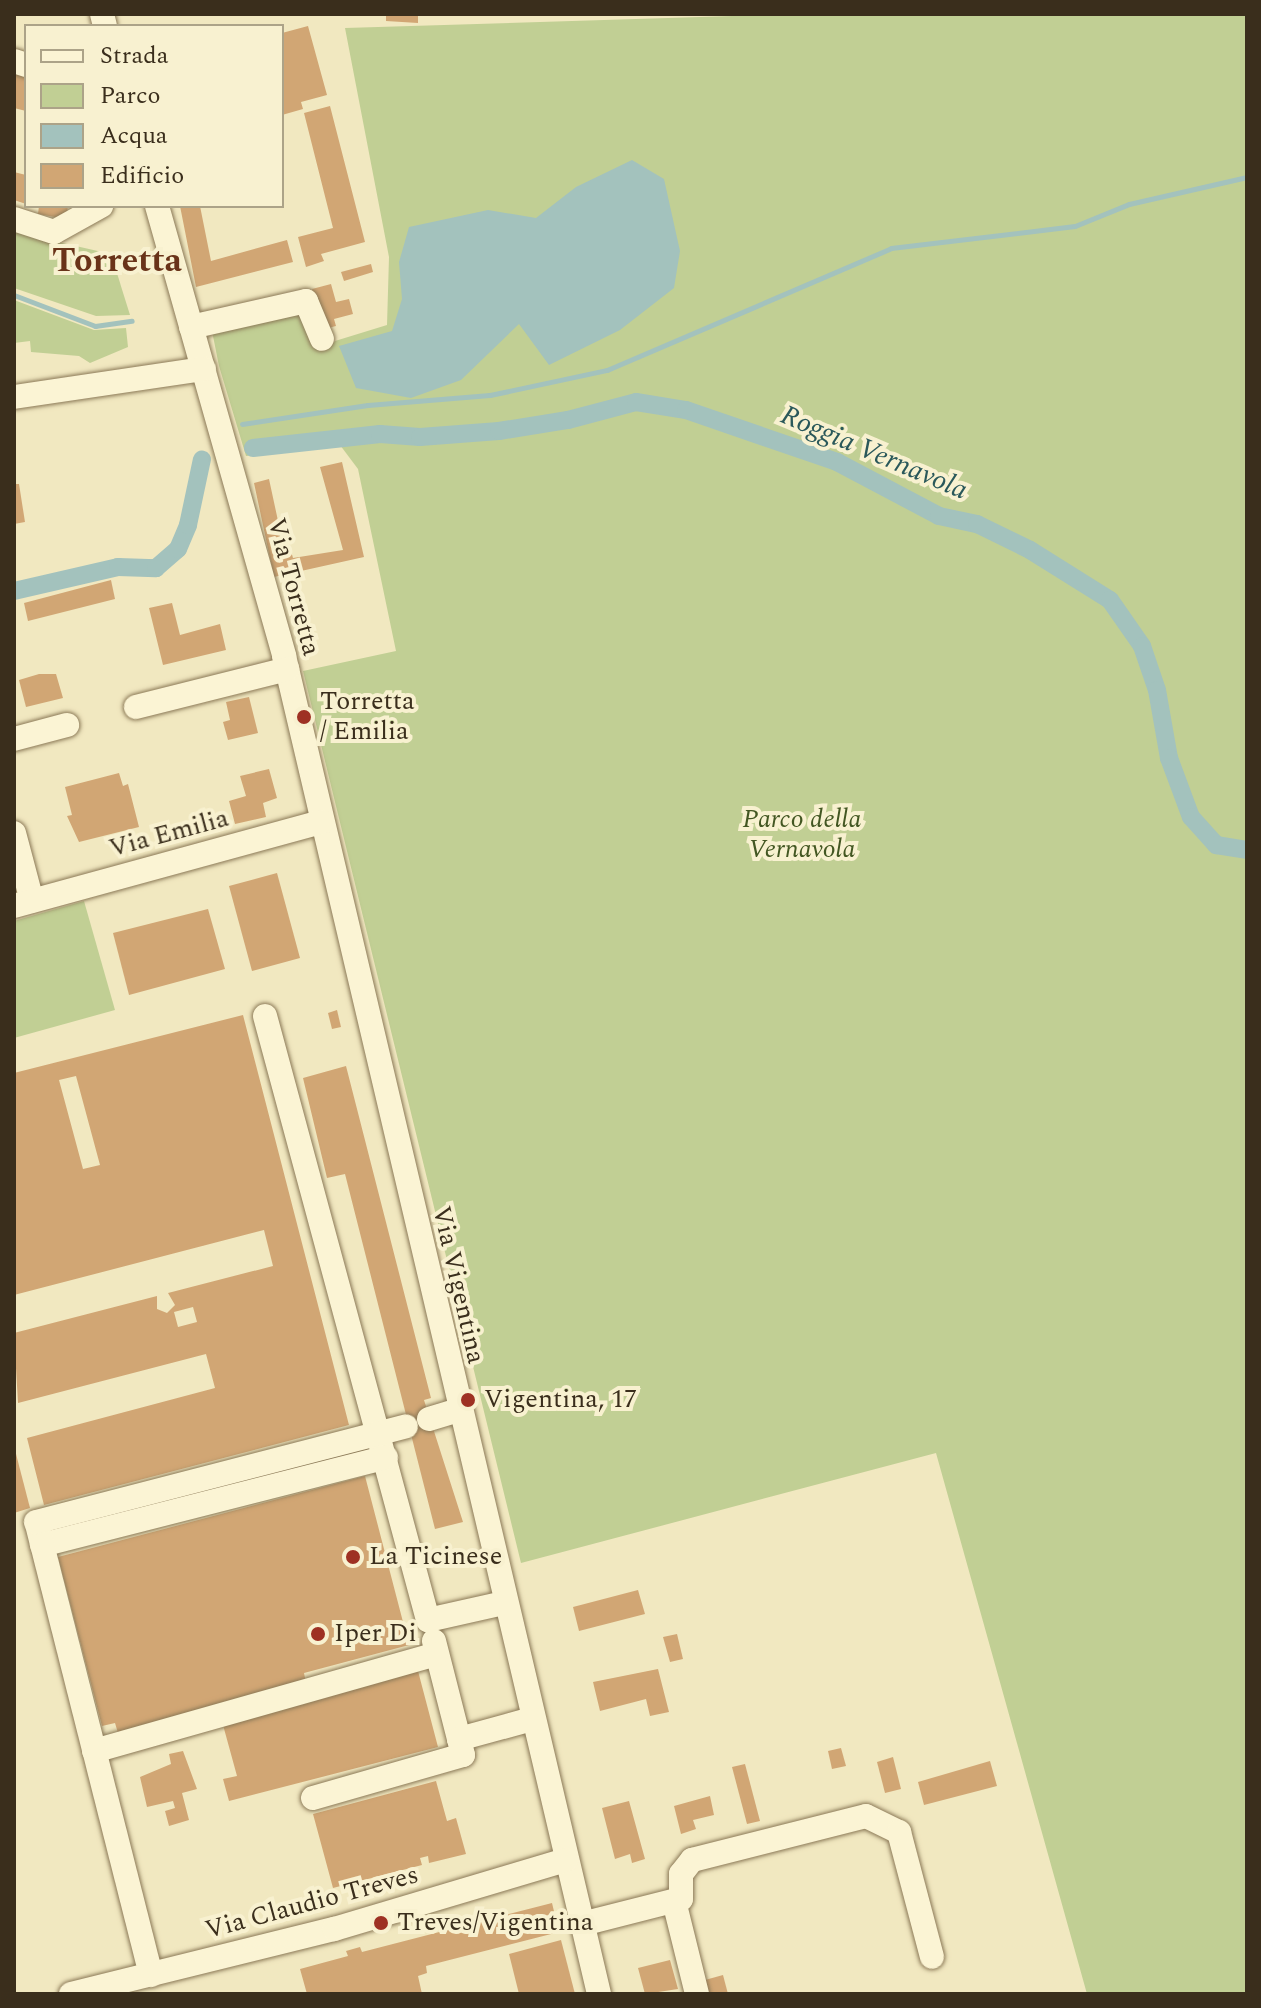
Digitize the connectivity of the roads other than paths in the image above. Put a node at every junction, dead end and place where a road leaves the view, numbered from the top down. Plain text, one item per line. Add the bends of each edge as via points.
1 (94, 208) edge
2 (158, 208) edge
3 (14, 219) edge
4 (191, 327) junction
5 (322, 339) dead end
6 (204, 369) junction
7 (14, 397) edge
8 (287, 669) junction
9 (136, 707) dead end
10 (67, 725) dead end
11 (14, 739) edge
12 (322, 822) junction
13 (14, 833) edge
14 (23, 904) edge
15 (265, 1016) dead end
16 (459, 1410) junction
17 (380, 1433) junction
18 (386, 1457) junction
19 (39, 1534) junction
20 (504, 1603) junction
21 (428, 1620) junction
22 (437, 1654) junction
23 (532, 1719) junction
24 (459, 1739) junction
25 (94, 1751) junction
26 (313, 1798) dead end
27 (566, 1860) junction
28 (674, 1901) junction
29 (582, 1924) junction
30 (932, 1957) dead end
31 (151, 1975) junction
32 (71, 1994) edge
33 (599, 1994) edge
34 (697, 1994) edge

1 - 3 street via 54,232
2 - 4 street, Via Torretta
4 - 5 street via 306,301
4 - 6 street, Via Torretta
6 - 7 street
6 - 8 street, Via Torretta
8 - 9 street
8 - 12 street, Via Torretta
10 - 11 street
12 - 14 street, Via Emilia
12 - 16 street, Via Vigentina
13 - 14 street, Via Emilia
15 - 17 street
16 - 17 street
16 - 20 street, Via Vigentina
17 - 18 street
17 - 19 street
18 - 19 street
18 - 21 street
19 - 25 street
20 - 21 street
20 - 23 street, Via Vigentina
21 - 22 street
22 - 24 street
22 - 25 street
23 - 24 street
23 - 27 street, Via Vigentina
24 - 26 street via 463,1755
25 - 31 street
27 - 29 street, Via Vigentina
27 - 31 street, Via Claudio Treves via 334,1929
28 - 29 street
28 - 30 street via 681,1899 681,1874 692,1860 866,1816 899,1832
28 - 34 street
29 - 33 street, Via Vigentina
31 - 32 street, Via Claudio Treves

